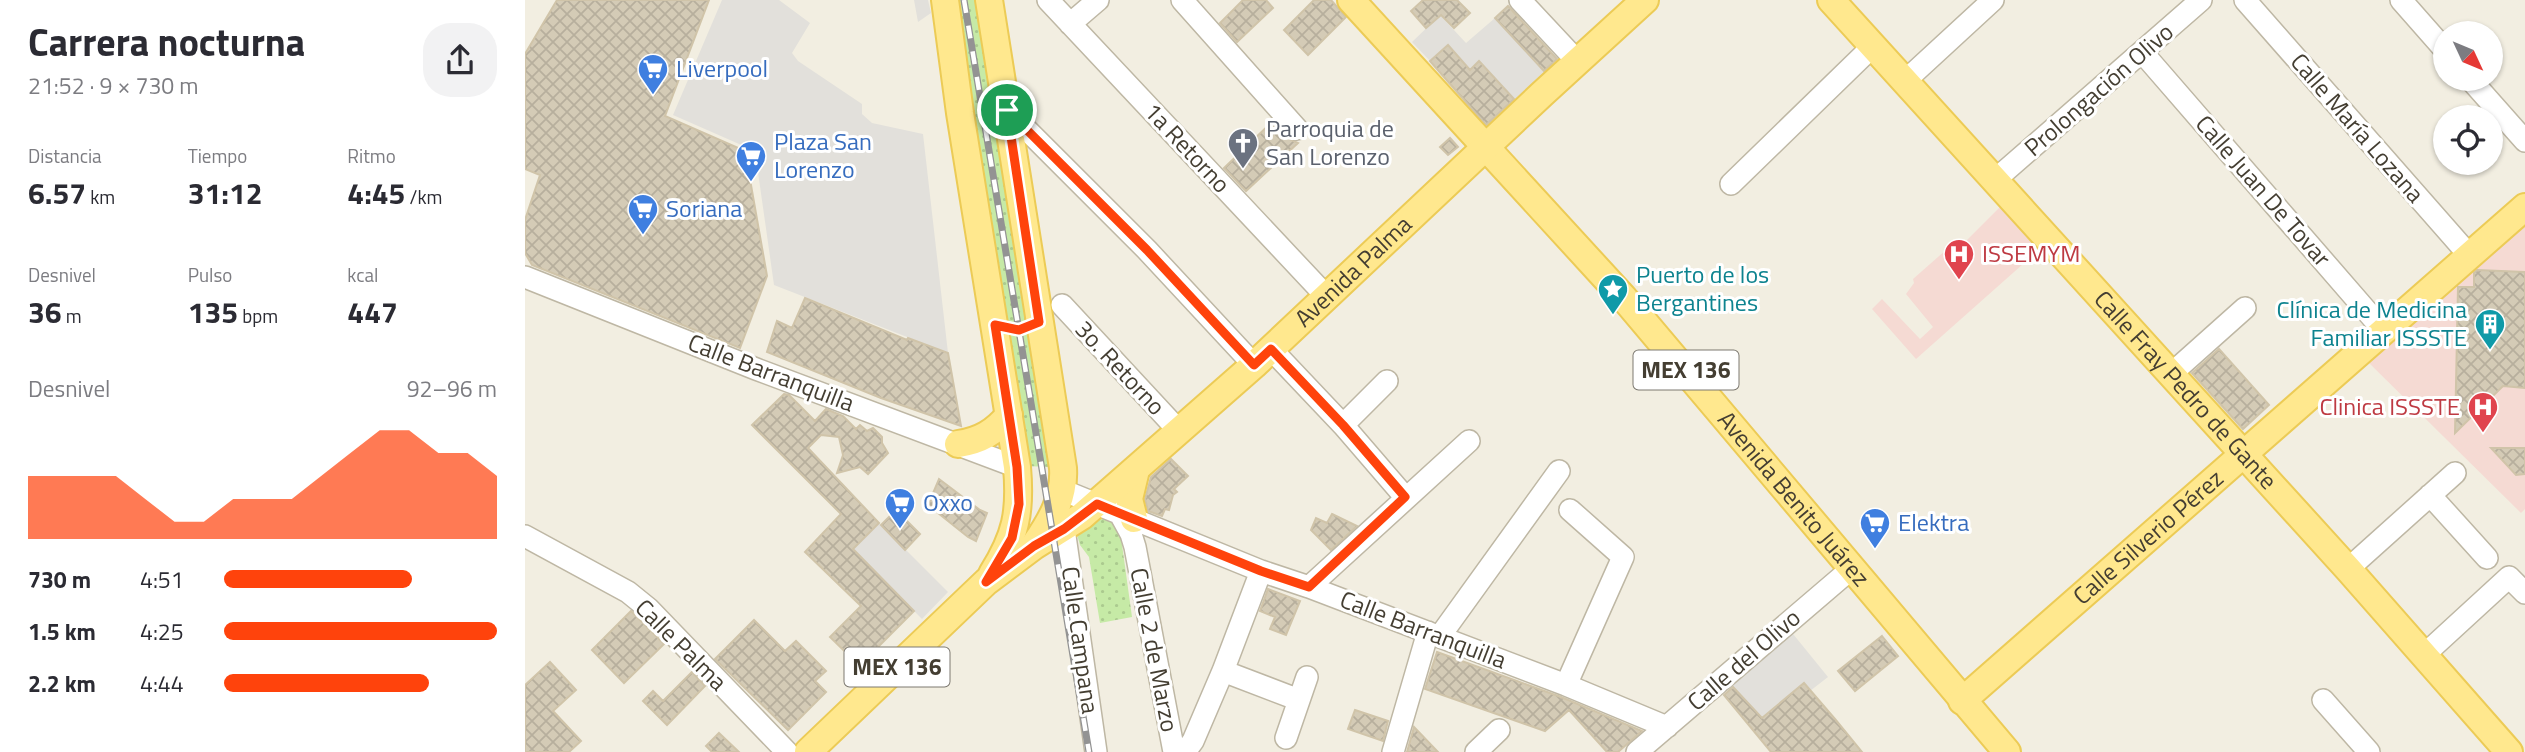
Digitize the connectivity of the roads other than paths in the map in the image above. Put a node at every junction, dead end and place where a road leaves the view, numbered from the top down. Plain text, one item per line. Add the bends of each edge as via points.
1 (945, 0) edge
2 (989, 0) edge
3 (1048, 0) edge
4 (1098, 0) edge
5 (1182, 0) edge
6 (1351, 0) edge
7 (1520, 0) edge
8 (1645, 0) edge
9 (1831, 0) edge
10 (1993, 0) edge
11 (2201, 0) edge
12 (2245, 0) edge
13 (2401, 0) edge
14 (1070, 24) junction
15 (2433, 36) edge
16 (1873, 46) junction
17 (2142, 52) junction
18 (1577, 61) junction
19 (1905, 81) junction
20 (2481, 91) edge
21 (1007, 110) junction
22 (1297, 129) dead end
23 (2525, 141) edge
24 (1485, 147) junction
25 (1996, 179) junction
26 (1731, 184) dead end
27 (2525, 207) edge
28 (2469, 255) junction
29 (525, 277) edge
30 (1327, 297) junction
31 (1062, 304) dead end
32 (2245, 308) dead end
33 (1039, 322) junction
34 (995, 325) junction
35 (2383, 331) junction
36 (1263, 357) junction
37 (2171, 374) junction
38 (1387, 382) dead end
39 (1009, 415) junction
40 (1343, 425) junction
41 (1179, 431) junction
42 (1469, 441) dead end
43 (958, 444) junction
44 (2243, 454) junction
45 (1017, 467) junction
46 (1136, 470) junction
47 (1559, 471) dead end
48 (2455, 473) dead end
49 (1062, 490) junction
50 (2430, 495) junction
51 (1405, 497) junction
52 (1570, 510) dead end
53 (1125, 516) junction
54 (1064, 529) junction
55 (525, 536) edge
56 (1034, 546) junction
57 (2487, 558) dead end
58 (1851, 569) junction
59 (2348, 569) junction
60 (1261, 571) junction
61 (986, 582) junction
62 (1309, 587) junction
63 (2525, 593) edge
64 (1434, 634) junction
65 (2424, 655) junction
66 (1223, 671) junction
67 (1307, 677) dead end
68 (1566, 685) junction
69 (1299, 700) junction
70 (2323, 700) dead end
71 (1962, 701) junction
72 (1667, 727) junction
73 (1499, 730) dead end
74 (1286, 738) dead end
75 (2500, 749) edge
76 (787, 752) edge
77 (808, 752) edge
78 (1096, 752) edge
79 (1174, 752) edge
80 (1185, 752) edge
81 (1393, 752) edge
82 (1476, 752) edge
83 (1637, 752) edge
84 (2007, 752) edge
85 (2369, 752) edge

1 - 34 main road, MEX 136
2 - 21 main road, MEX 136
3 - 14 street, 1a Retorno
4 - 14 street
5 - 22 street
6 - 24 main road, Avenida Benito Juárez / MEX 136
7 - 18 street
8 - 18 main road, Avenida Palma
9 - 16 main road, Calle Fray Pedro de Gante
10 - 19 street
11 - 17 street, Prolongación Olivo
12 - 28 street, Calle María Lozana
13 - 15 street
14 - 30 street, 1a Retorno
16 - 19 main road, Calle Fray Pedro de Gante
16 - 26 street
17 - 25 street, Prolongación Olivo
17 - 35 street, Calle Juan De Tovar
18 - 24 main road, Avenida Palma
19 - 25 main road, Calle Fray Pedro de Gante
20 - 23 street
21 - 33 main road, MEX 136
21 - 36 street via 1147,250
24 - 30 main road, Avenida Palma
24 - 58 main road, Avenida Benito Juárez / MEX 136 via 1623,297
25 - 37 main road, Calle Fray Pedro de Gante
27 - 28 main road, Calle Silverio Pérez
28 - 35 main road, Calle Silverio Pérez
29 - 43 street, Calle Barranquilla
30 - 36 main road, Avenida Palma
31 - 41 street, 3o. Retorno
32 - 37 street
33 - 34 main road via 1019,330
33 - 49 main road, MEX 136 via 1063,468
34 - 39 main road, MEX 136
35 - 44 main road, Calle Silverio Pérez
36 - 40 street
36 - 41 main road, Avenida Palma
37 - 44 main road, Calle Fray Pedro de Gante
38 - 40 street
39 - 43 main road via 986,436
39 - 45 main road, MEX 136
40 - 51 street
41 - 46 main road, Avenida Palma
42 - 51 street
43 - 45 street, Calle Barranquilla
44 - 59 main road, Calle Fray Pedro de Gante
44 - 71 main road, Calle Silverio Pérez
45 - 49 main road via 1039,488
45 - 61 main road, MEX 136 via 1017,518 1008,545
46 - 53 main road, Avenida Palma
46 - 53 main road
47 - 64 street
48 - 50 street
49 - 53 street, Calle Barranquilla
49 - 56 main road, MEX 136 via 1050,522
50 - 57 street
50 - 59 street
51 - 62 street
52 - 68 street via 1623,557
53 - 54 main road, Avenida Palma
53 - 60 street, Calle Barranquilla
53 - 79 street, Calle 2 de Marzo via 1140,534 1135,547
54 - 56 main road, Avenida Palma
54 - 78 street, Calle Campana
55 - 76 street, Calle Palma via 628,592 649,609
56 - 61 main road, Avenida Palma / MEX 136
58 - 71 main road, Avenida Benito Juárez / MEX 136
58 - 72 street, Calle del Olivo
59 - 65 main road, Calle Fray Pedro de Gante
60 - 62 street, Calle Barranquilla
60 - 66 street
61 - 77 main road, MEX 136
62 - 64 street, Calle Barranquilla
63 - 65 street via 2509,577
64 - 68 street, Calle Barranquilla
64 - 81 street
65 - 75 main road, Calle Fray Pedro de Gante
66 - 69 street
66 - 80 street
67 - 69 street
68 - 72 street, Calle Barranquilla
69 - 74 street
70 - 85 street
71 - 84 main road, Avenida Benito Juárez / MEX 136
72 - 83 street, Calle del Olivo
73 - 82 street

